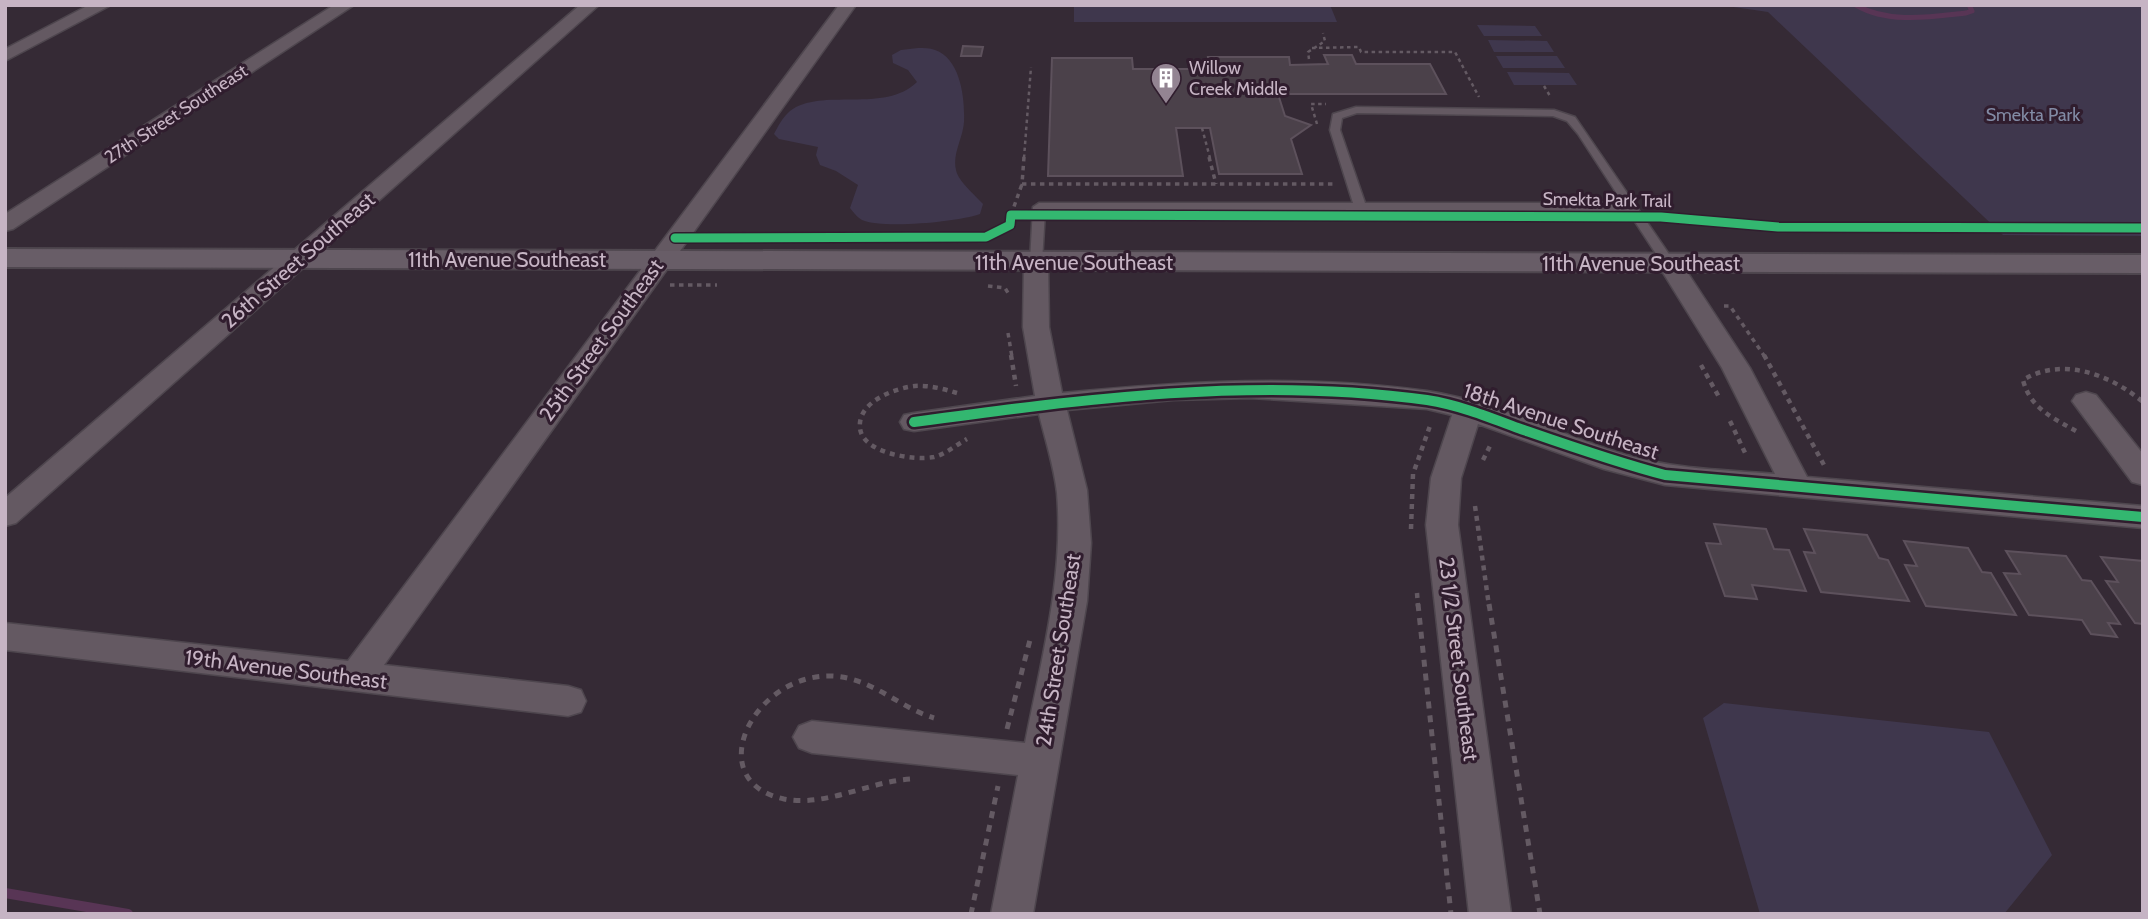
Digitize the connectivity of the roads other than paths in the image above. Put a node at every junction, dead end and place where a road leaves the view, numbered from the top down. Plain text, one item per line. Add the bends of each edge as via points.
1 (103, 5) edge
2 (346, 5) edge
3 (591, 5) edge
4 (848, 5) edge
5 (5, 56) edge
6 (1631, 207) junction
7 (1361, 208) junction
8 (5, 224) edge
9 (5, 258) edge
10 (300, 258) junction
11 (660, 260) junction
12 (1036, 262) junction
13 (1669, 263) junction
14 (2143, 264) edge
15 (2085, 401) dead end
16 (1052, 403) junction
17 (1469, 409) junction
18 (914, 422) dead end
19 (2143, 475) edge
20 (1796, 486) junction
21 (5, 515) edge
22 (2143, 517) edge
23 (5, 636) edge
24 (356, 677) junction
25 (568, 701) dead end
26 (811, 737) dead end
27 (1040, 761) junction
28 (1012, 914) edge
29 (1490, 914) edge

1 - 5 street
2 - 8 street, 27th Street Southeast
3 - 10 street, 26th Street Southeast
4 - 11 street, 25th Street Southeast
6 - 7 lane
6 - 7 lane via 1571,119 1542,111 1356,110 1337,116 1335,130
6 - 13 lane
7 - 12 lane via 1039,207
9 - 10 main road, 11th Avenue Southeast
10 - 11 main road, 11th Avenue Southeast
10 - 21 street, 26th Street Southeast
11 - 12 main road, 11th Avenue Southeast
11 - 24 street, 25th Street Southeast
12 - 13 main road, 11th Avenue Southeast
12 - 16 street, 24th Street Southeast via 1037,327
13 - 14 main road, 11th Avenue Southeast
13 - 20 street via 1736,368
15 - 19 street
16 - 17 street, 18th Avenue Southeast via 1250,389 1416,399
16 - 18 street, 18th Avenue Southeast
16 - 27 street, 24th Street Southeast via 1073,490 1075,542 1070,601
17 - 20 street, 18th Avenue Southeast via 1637,469
17 - 29 street, 23 1/2 Street Southeast via 1447,463 1442,524
20 - 22 street, 18th Avenue Southeast
23 - 24 street, 19th Avenue Southeast
24 - 25 street, 19th Avenue Southeast
26 - 27 street
27 - 28 street, 24th Street Southeast

